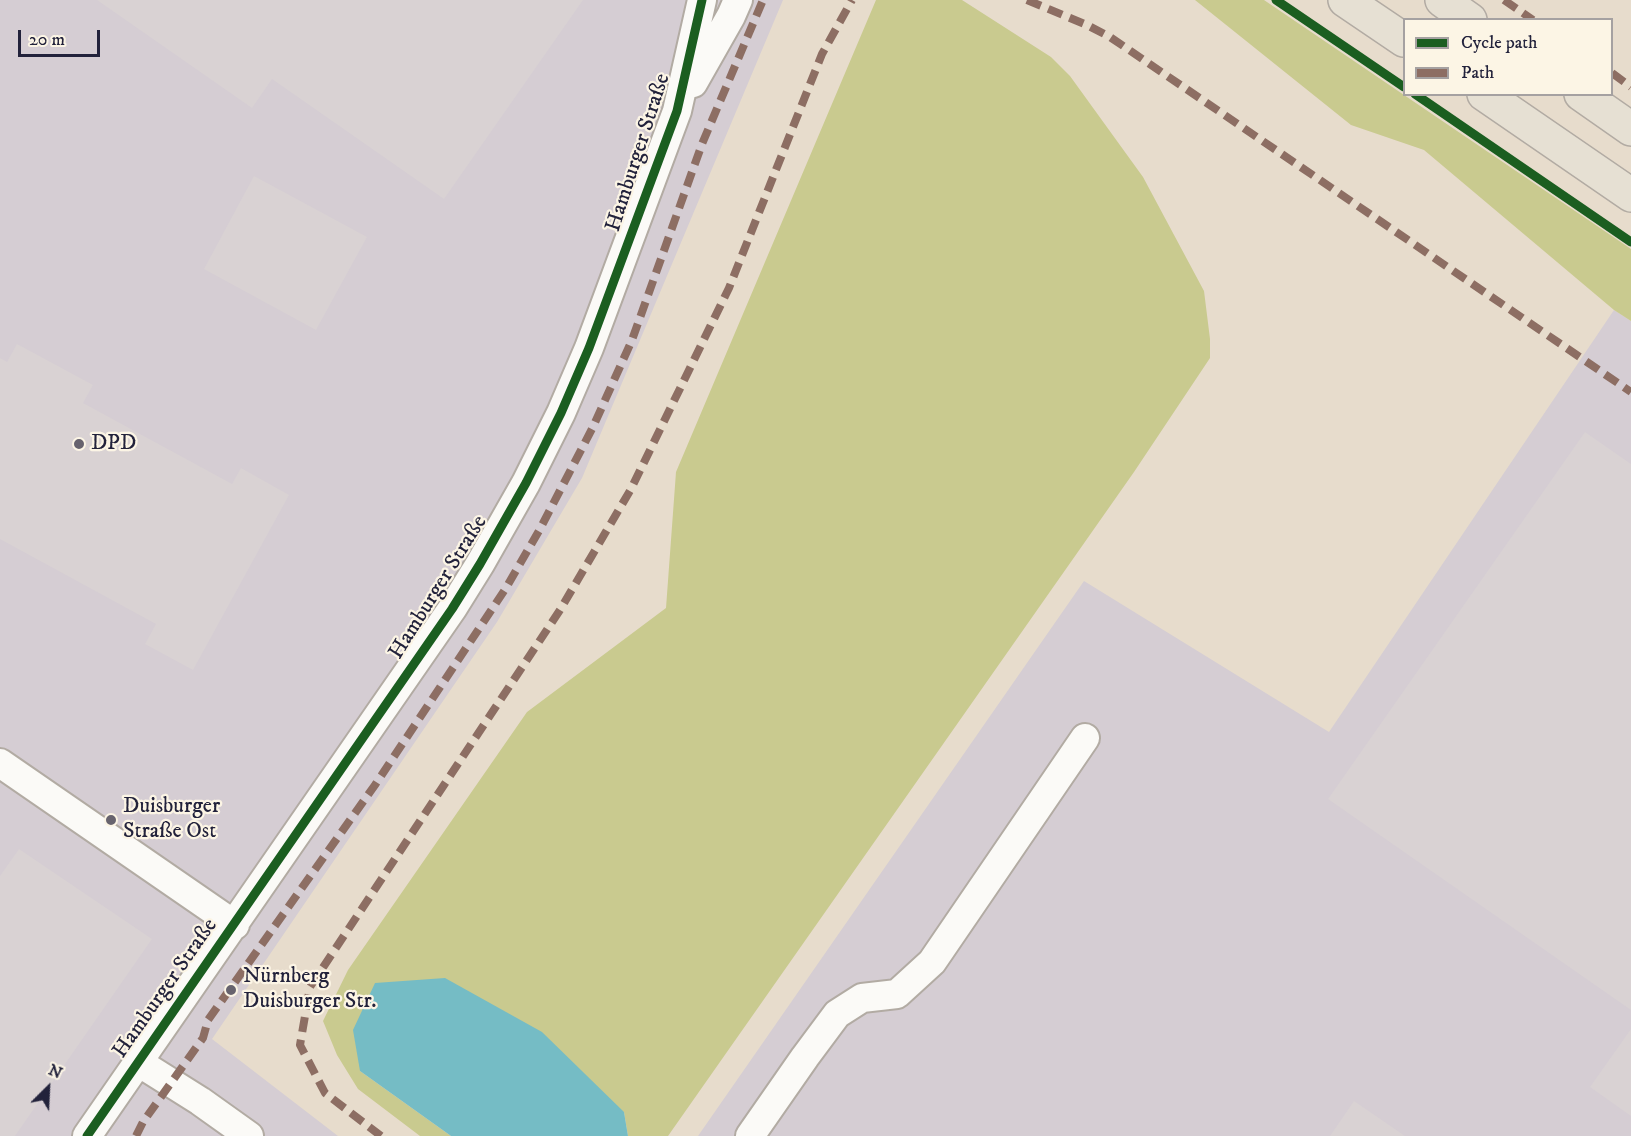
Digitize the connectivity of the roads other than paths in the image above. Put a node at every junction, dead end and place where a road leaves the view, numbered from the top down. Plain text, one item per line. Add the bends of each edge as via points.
1 (702, 0) edge
2 (738, 0) edge
3 (1345, 0) edge
4 (1442, 0) edge
5 (1467, 18) edge
6 (1403, 39) edge
7 (1487, 96) edge
8 (1584, 96) edge
9 (677, 111) junction
10 (1631, 129) edge
11 (1631, 195) edge
12 (1085, 738) dead end
13 (0, 763) edge
14 (235, 924) junction
15 (138, 1062) junction
16 (87, 1136) edge
17 (249, 1136) edge
18 (750, 1136) edge

1 - 9 street, Hamburger Straße
2 - 9 street, Hamburger Straße
3 - 6 main road
4 - 5 main road
7 - 11 main road
8 - 10 main road
9 - 14 street, Hamburger Straße via 589,348 516,501 452,609
12 - 18 street via 932,962 897,994 862,998 837,1014
13 - 14 street
14 - 15 street, Hamburger Straße
15 - 16 street, Hamburger Straße
15 - 17 street

